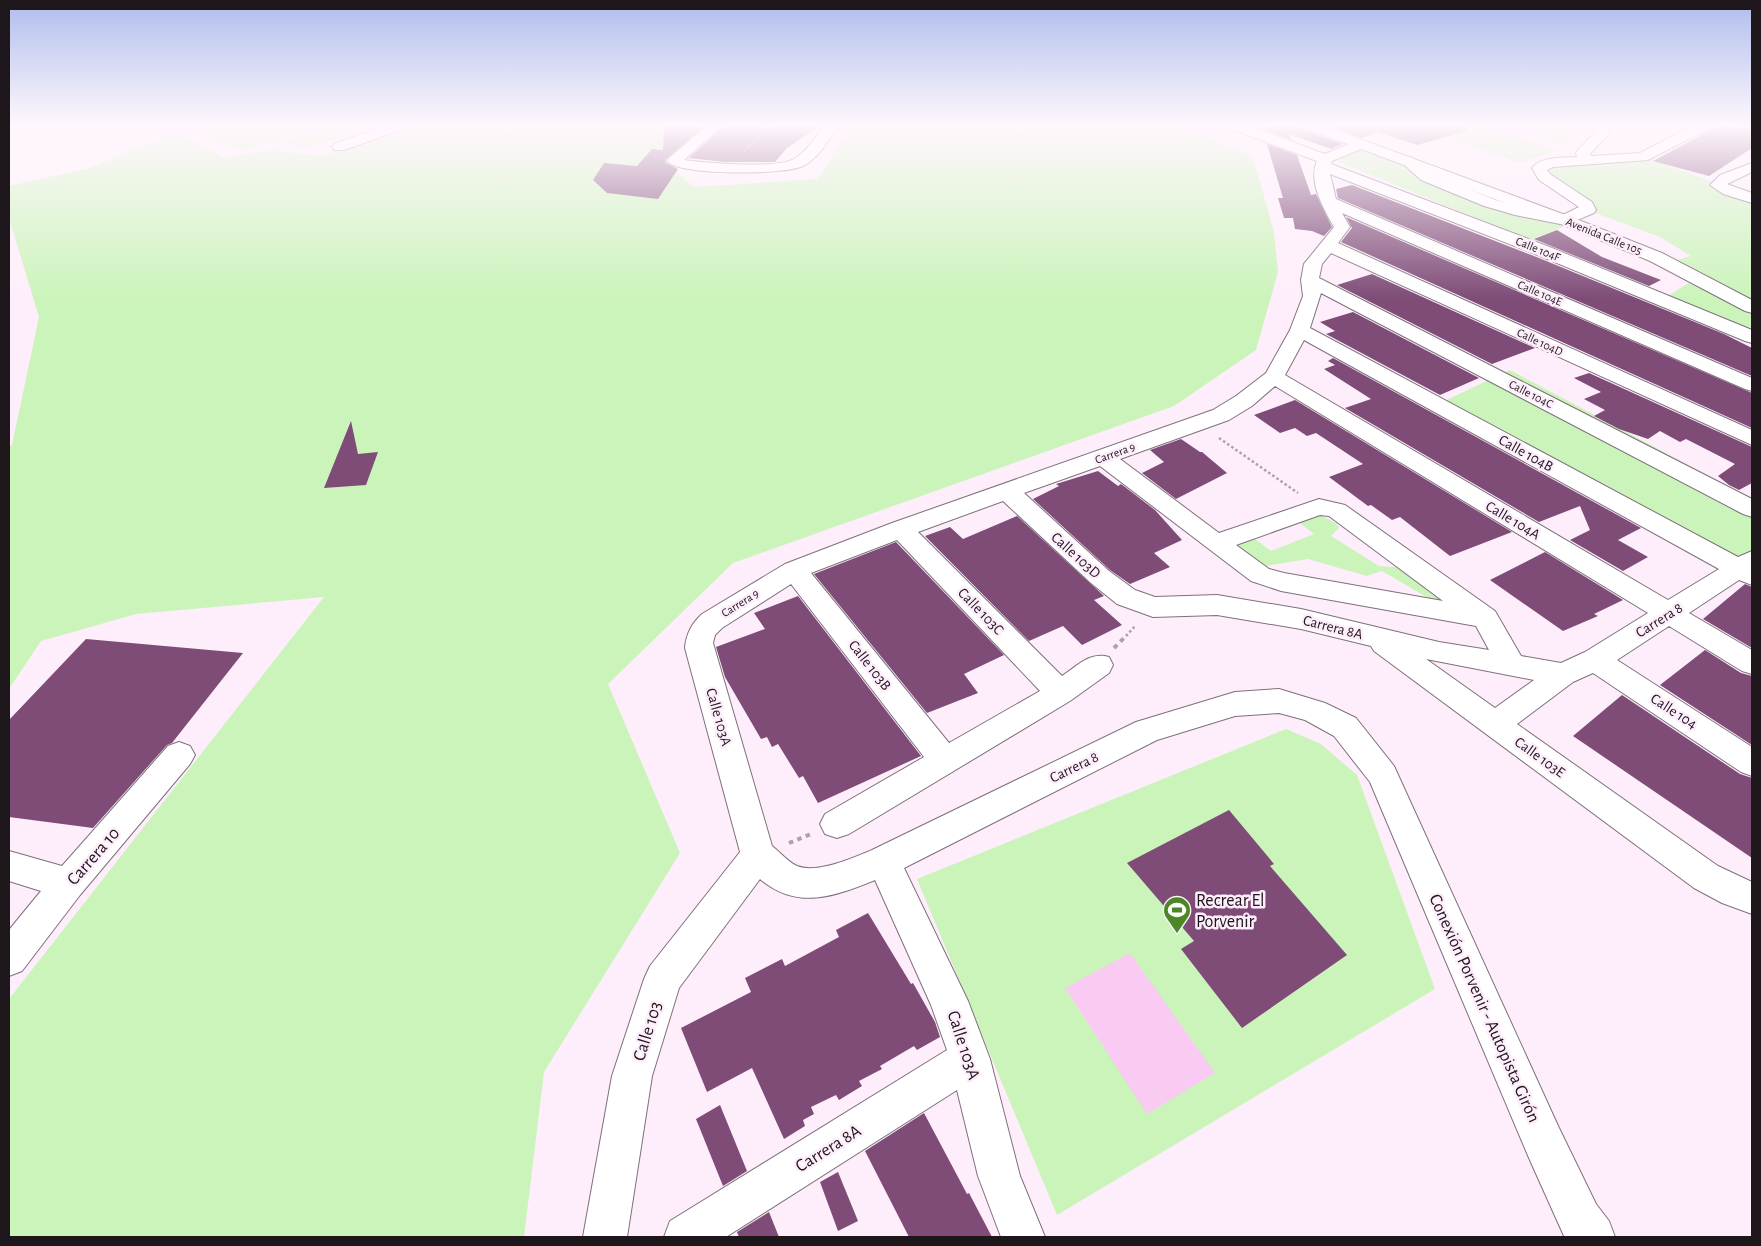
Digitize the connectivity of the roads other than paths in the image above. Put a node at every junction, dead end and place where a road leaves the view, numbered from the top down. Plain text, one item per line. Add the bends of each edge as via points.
1 (1326, 183) edge
2 (1374, 183) edge
3 (1467, 183) edge
4 (1553, 183) edge
5 (1720, 183) edge
6 (1752, 198) edge
7 (1327, 201) junction
8 (1565, 220) junction
9 (1328, 244) junction
10 (1310, 280) junction
11 (1752, 307) edge
12 (1300, 330) junction
13 (1752, 337) edge
14 (1274, 377) junction
15 (1752, 384) edge
16 (1752, 438) edge
17 (1103, 457) junction
18 (1007, 491) junction
19 (1752, 509) edge
20 (901, 529) junction
21 (1216, 543) junction
22 (1748, 568) edge
23 (794, 570) junction
24 (1153, 607) joint
25 (1670, 614) junction
26 (1485, 618) junction
27 (700, 637) joint
28 (1374, 637) junction
29 (1595, 660) junction
30 (1752, 663) edge
31 (1099, 665) road end
32 (1512, 666) junction
33 (1563, 674) junction
34 (1060, 693) junction
35 (1495, 724) junction
36 (179, 755) dead end
37 (945, 761) junction
38 (1752, 763) edge
39 (1383, 776) joint
40 (837, 824) road end
41 (758, 855) junction
42 (884, 861) junction
43 (9, 866) edge
44 (68, 884) junction
45 (1752, 898) edge
46 (9, 958) edge
47 (970, 1059) junction
48 (605, 1237) edge
49 (686, 1237) edge
50 (1023, 1237) edge
51 (1593, 1237) edge

1 - 7 street, Carrera 9
2 - 13 street, Calle 104F
3 - 8 street, Avenida Calle 105
4 - 8 street via 1586,205 1588,210
5 - 6 street via 1718,185 1728,191
7 - 9 street, Carrera 9 via 1342,227
7 - 15 street, Calle 104E
8 - 11 street, Avenida Calle 105 via 1688,272
9 - 10 street, Carrera 9 via 1313,264
9 - 16 street, Calle 104D
10 - 12 street, Carrera 9 via 1312,296
10 - 19 street, Calle 104C
12 - 14 street, Carrera 9
12 - 22 street, Calle 104B
14 - 17 street, Carrera 9 via 1221,416
14 - 25 street, Calle 104A
17 - 18 street, Carrera 9
17 - 21 street
18 - 20 street, Carrera 9
18 - 24 street, Calle 103D via 1100,577 1126,597
20 - 23 street, Carrera 9
20 - 34 street, Calle 103C
21 - 26 street via 1260,575 1281,582
21 - 26 street via 1319,507 1336,510
22 - 25 street, Carrera 8
23 - 27 street, Carrera 9 via 712,621
23 - 37 street, Calle 103B
24 - 28 street, Carrera 8A via 1217,605 1301,619
25 - 29 street, Carrera 8
25 - 30 street, Calle 104A
26 - 32 street
27 - 41 street, Calle 103A via 699,648
28 - 32 street, Carrera 8A
28 - 35 street, Calle 103E
29 - 33 street, Carrera 8
29 - 38 street, Calle 104
31 - 34 street
32 - 33 street
33 - 35 street, Carrera 8
34 - 37 street
35 - 45 street, Calle 103E via 1706,878
36 - 44 street, Carrera 10
37 - 40 street
39 - 42 street, Carrera 8 via 1345,726 1314,711 1279,701 1235,704 1147,731
39 - 51 street, Conexión Porvenir - Autopista Girón via 1548,1152 1580,1220
41 - 42 street, Carrera 8 via 786,878 806,884 839,878
41 - 48 street, Calle 103 via 662,979 632,1076
42 - 47 street, Calle 103A via 950,1001
43 - 44 street
44 - 46 street, Carrera 10
47 - 49 street, Carrera 8A
47 - 50 street, Calle 103A via 999,1176

